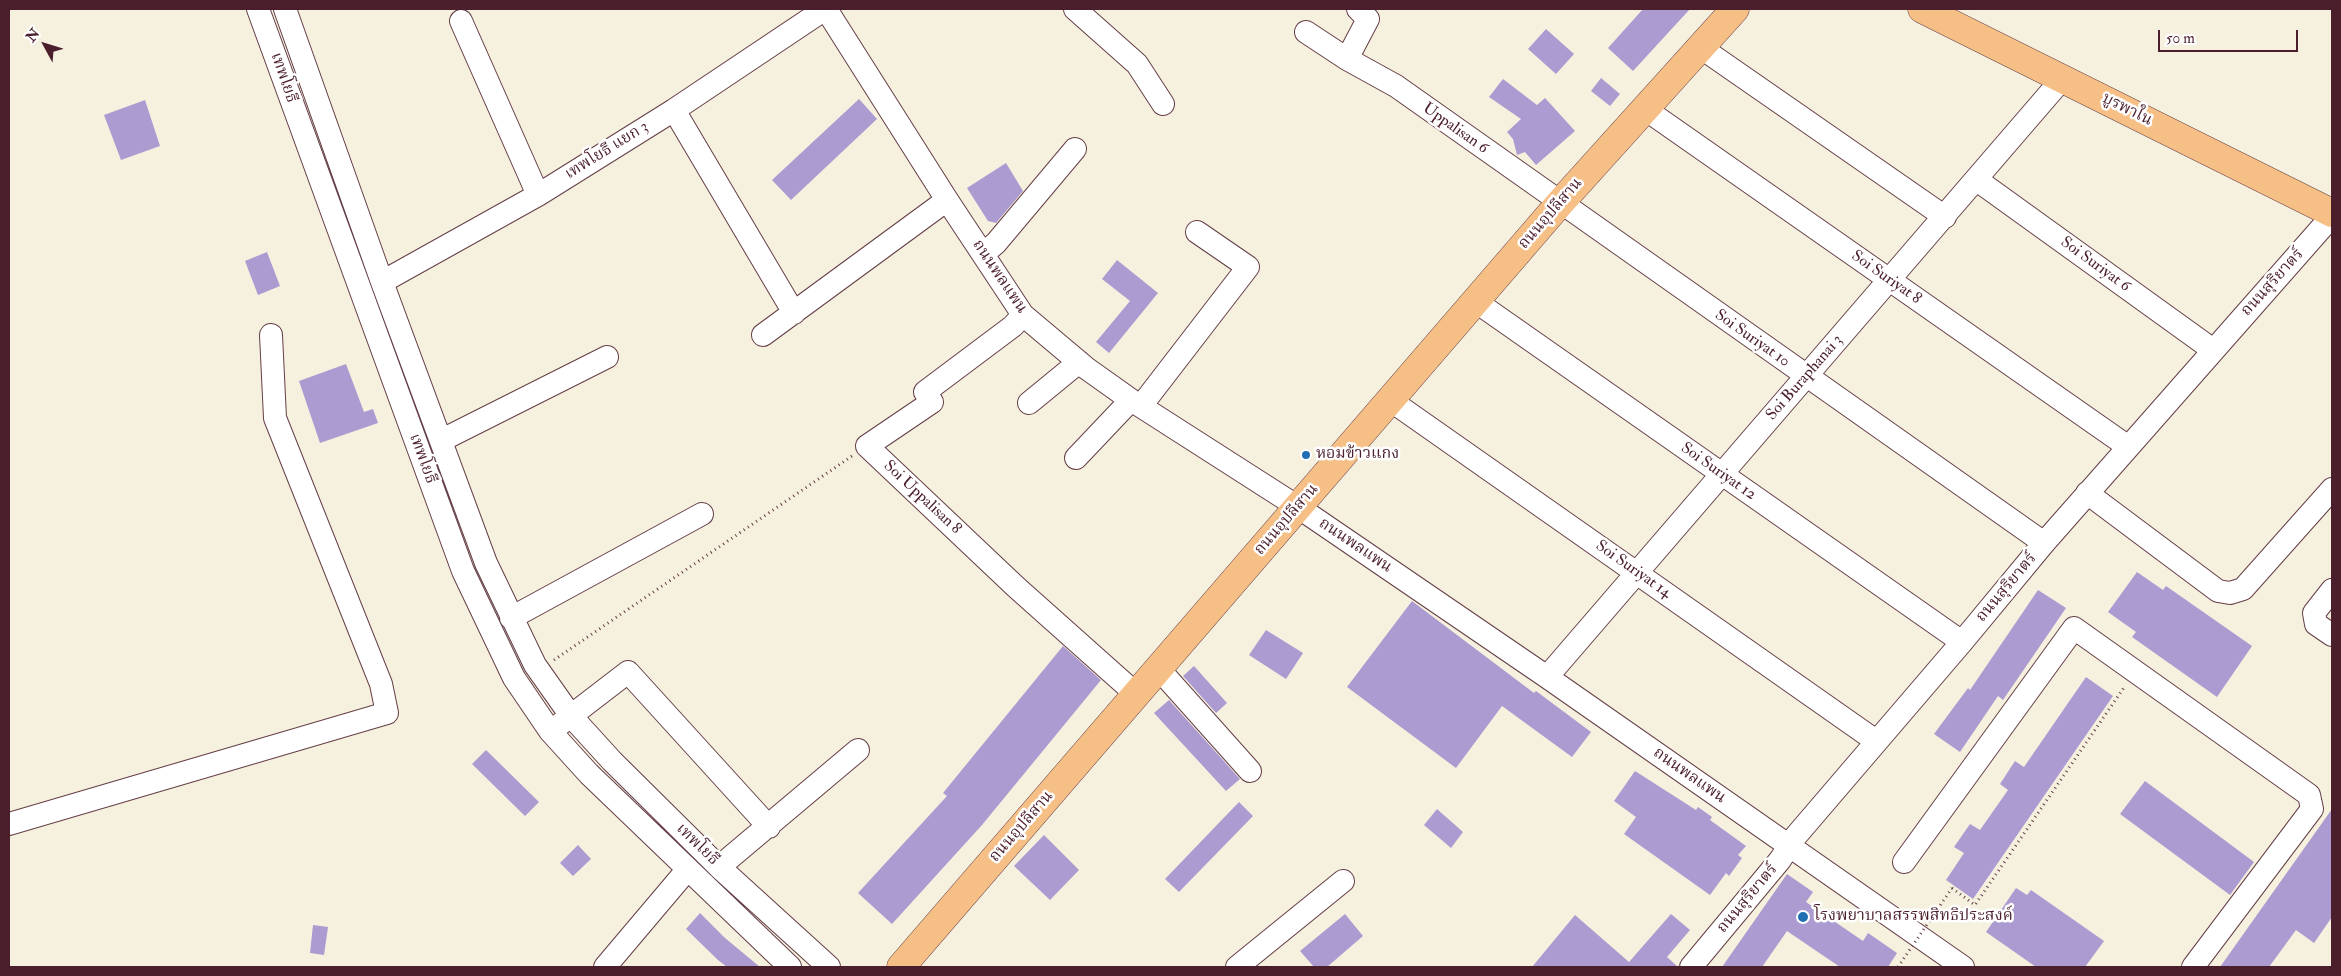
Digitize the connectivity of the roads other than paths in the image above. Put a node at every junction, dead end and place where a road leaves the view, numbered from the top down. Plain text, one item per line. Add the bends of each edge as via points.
1 (258, 9) edge
2 (285, 9) edge
3 (826, 9) edge
4 (1075, 9) edge
5 (1358, 9) edge
6 (1735, 9) edge
7 (1922, 9) edge
8 (461, 21) dead end
9 (1306, 32) dead end
10 (1700, 47) junction
11 (1347, 59) junction
12 (2063, 78) junction
13 (1163, 104) dead end
14 (1645, 109) junction
15 (674, 110) junction
16 (1075, 149) dead end
17 (341, 167) junction
18 (317, 175) junction
19 (1977, 180) junction
20 (538, 195) junction
21 (946, 200) junction
22 (1560, 203) junction
23 (2332, 215) edge
24 (1944, 217) junction
25 (1197, 232) dead end
26 (983, 254) junction
27 (1888, 281) junction
28 (382, 282) junction
29 (1475, 301) junction
30 (794, 313) junction
31 (1023, 315) junction
32 (271, 335) dead end
33 (763, 335) dead end
34 (2213, 350) junction
35 (608, 357) dead end
36 (1078, 362) junction
37 (1806, 378) junction
38 (1390, 400) junction
39 (1029, 403) dead end
40 (1136, 403) junction
41 (442, 440) junction
42 (2127, 446) junction
43 (1076, 458) dead end
44 (1721, 474) junction
45 (2332, 489) edge
46 (2087, 493) junction
47 (1298, 507) junction
48 (702, 514) dead end
49 (2044, 543) junction
50 (1636, 573) junction
51 (2332, 590) edge
52 (511, 618) junction
53 (2332, 636) edge
54 (1962, 642) junction
55 (1158, 668) junction
56 (1547, 677) junction
57 (1136, 694) junction
58 (571, 716) junction
59 (550, 731) junction
60 (1876, 741) junction
61 (858, 750) dead end
62 (1250, 771) dead end
63 (9, 824) edge
64 (769, 827) junction
65 (1788, 846) junction
66 (1904, 862) dead end
67 (719, 867) junction
68 (687, 870) junction
69 (1343, 881) dead end
70 (605, 967) edge
71 (790, 967) edge
72 (829, 967) edge
73 (901, 967) edge
74 (1237, 967) edge
75 (1691, 967) edge
76 (1963, 967) edge
77 (2193, 967) edge

1 - 18 street, เทพโยธี
2 - 17 street, เทพโยธี
3 - 15 street, เทพโยธี แยก 3
3 - 21 street, ถนนพลแพน
4 - 13 street via 1138,64
5 - 11 street via 1368,19
6 - 10 main road, ถนนอุปลีสาน
7 - 12 main road, บูรพาใน
8 - 20 street
9 - 11 street, Uppalisan 6
10 - 14 main road, ถนนอุปลีสาน
10 - 24 street
11 - 22 street, Uppalisan 6 via 1396,86
12 - 19 street, Soi Buraphanai 3
12 - 23 main road, บูรพาใน
14 - 22 main road, ถนนอุปลีสาน
14 - 27 street, Soi Suriyat 8
15 - 20 street, เทพโยธี แยก 3
15 - 30 street
16 - 26 street via 996,243
17 - 18 street
17 - 28 street, เทพโยธี
18 - 59 street, เทพโยธี via 463,571 514,678
19 - 24 street, Soi Buraphanai 3
19 - 34 street, Soi Suriyat 6
20 - 28 street, เทพโยธี แยก 3
21 - 26 street, ถนนพลแพน
21 - 30 street
22 - 29 main road, ถนนอุปลีสาน
22 - 37 street, Soi Suriyat 10
23 - 34 street, ถนนสุริยาตร์
24 - 27 street, Soi Buraphanai 3
25 - 40 street via 1248,267
26 - 31 street, ถนนพลแพน
27 - 37 street, Soi Buraphanai 3
27 - 42 street, Soi Suriyat 8
28 - 41 street, เทพโยธี
29 - 38 main road, ถนนอุปลีสาน
29 - 44 street, Soi Suriyat 12
30 - 33 street
31 - 36 street, ถนนพลแพน
31 - 57 street, Soi Uppalisan 8 via 925,392 932,402 867,446 1016,587
32 - 63 street via 275,418 381,684 387,713
34 - 42 street, ถนนสุริยาตร์
35 - 41 street
36 - 39 street
36 - 40 street, ถนนพลแพน
37 - 44 street, Soi Buraphanai 3
37 - 49 street, Soi Suriyat 10
38 - 47 main road, ถนนอุปลีสาน
38 - 50 street, Soi Suriyat 14
40 - 43 street
40 - 47 street, ถนนพลแพน
41 - 52 street, เทพโยธี via 486,564
42 - 46 street, ถนนสุริยาตร์
44 - 50 street, Soi Buraphanai 3
44 - 54 street, Soi Suriyat 12
45 - 46 street via 2244,589 2230,593 2218,591
46 - 49 street, ถนนสุริยาตร์
47 - 55 main road, ถนนอุปลีสาน
47 - 56 street, ถนนพลแพน
48 - 52 street
49 - 54 street, ถนนสุริยาตร์
50 - 56 street, Soi Buraphanai 3
50 - 60 street, Soi Suriyat 14
51 - 53 street via 2314,613 2316,624
52 - 58 street, เทพโยธี via 539,670
54 - 60 street, ถนนสุริยาตร์
55 - 57 main road, ถนนอุปลีสาน
55 - 62 street
56 - 65 street, ถนนพลแพน
57 - 73 main road, ถนนอุปลีสาน
58 - 59 street
58 - 64 street via 628,672
58 - 67 street, เทพโยธี
59 - 68 street, เทพโยธี
60 - 65 street, ถนนสุริยาตร์
61 - 64 street
64 - 67 street
65 - 75 street, ถนนสุริยาตร์ via 1780,860
65 - 76 street, ถนนพลแพน
66 - 77 street via 2074,628 2309,795 2312,809
67 - 72 street, เทพโยธี
68 - 70 street
68 - 71 street, เทพโยธี
69 - 74 street

